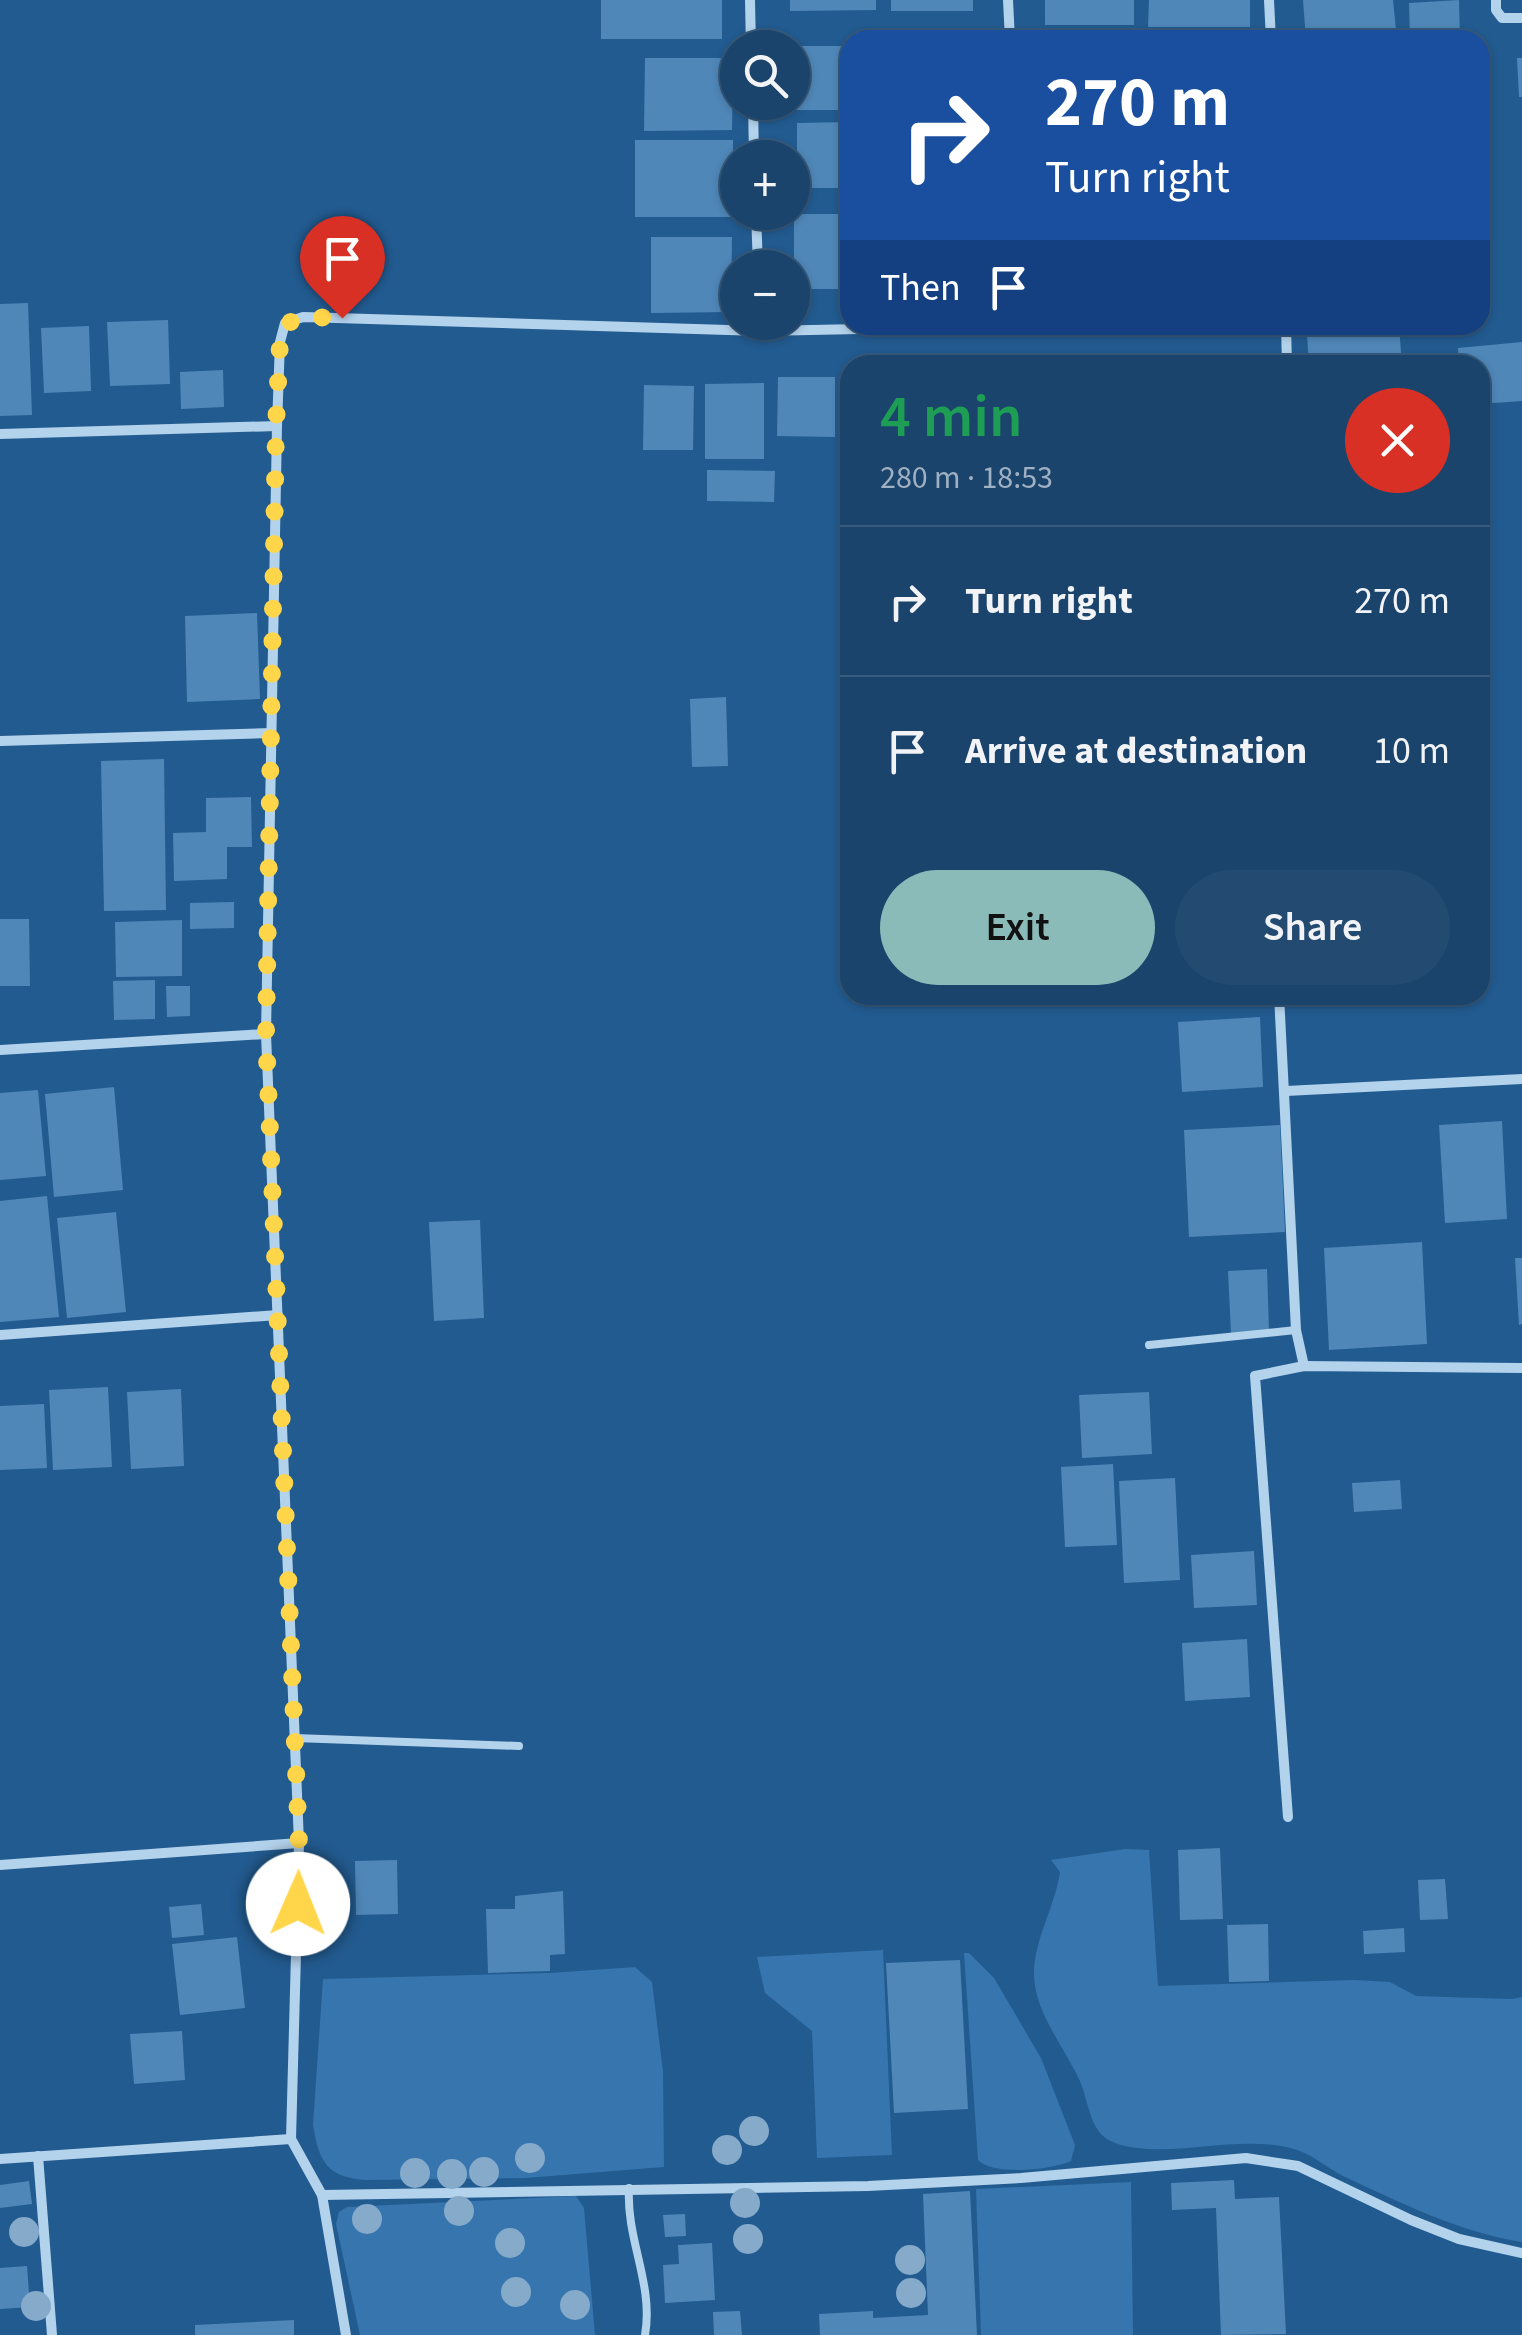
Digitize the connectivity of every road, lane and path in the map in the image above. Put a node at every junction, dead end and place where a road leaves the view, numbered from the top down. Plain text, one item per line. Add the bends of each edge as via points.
1 (750, 0) edge
2 (1008, 0) edge
3 (1269, 0) edge
4 (1496, 0) edge
5 (1522, 18) edge
6 (751, 30) edge
7 (1010, 30) edge
8 (1270, 30) edge
9 (720, 326) edge
10 (810, 327) edge
11 (840, 327) edge
12 (276, 426) junction
13 (0, 434) edge
14 (272, 734) junction
15 (0, 741) edge
16 (1280, 1005) edge
17 (266, 1034) junction
18 (0, 1050) edge
19 (1522, 1079) edge
20 (1286, 1091) junction
21 (278, 1314) junction
22 (1296, 1330) junction
23 (0, 1335) edge
24 (1149, 1346) dead end
25 (1304, 1366) junction
26 (1522, 1368) edge
27 (295, 1738) junction
28 (519, 1746) dead end
29 (1288, 1817) dead end
30 (299, 1843) junction
31 (0, 1865) edge
32 (291, 2139) junction
33 (38, 2156) junction
34 (0, 2159) edge
35 (629, 2188) junction
36 (322, 2195) junction
37 (1522, 2253) edge
38 (52, 2335) edge
39 (346, 2335) edge
40 (646, 2335) edge

1 - 6 street
2 - 7 street
3 - 8 street
4 - 5 street via 1502,18
9 - 12 street via 304,317 285,324 280,342
10 - 11 street
12 - 13 street
12 - 14 street
14 - 15 street
14 - 17 street
16 - 20 street
17 - 18 street
17 - 21 street
19 - 20 street
20 - 22 street
21 - 23 street
21 - 27 street
22 - 24 lane
22 - 25 street
25 - 26 street
25 - 29 street via 1255,1376
27 - 28 lane
27 - 30 street
30 - 31 street
30 - 32 street
32 - 33 street
32 - 36 street
33 - 34 street
33 - 38 street
35 - 36 street
35 - 37 street via 868,2186 1276,2160 1443,2233
35 - 40 lane
36 - 39 street

